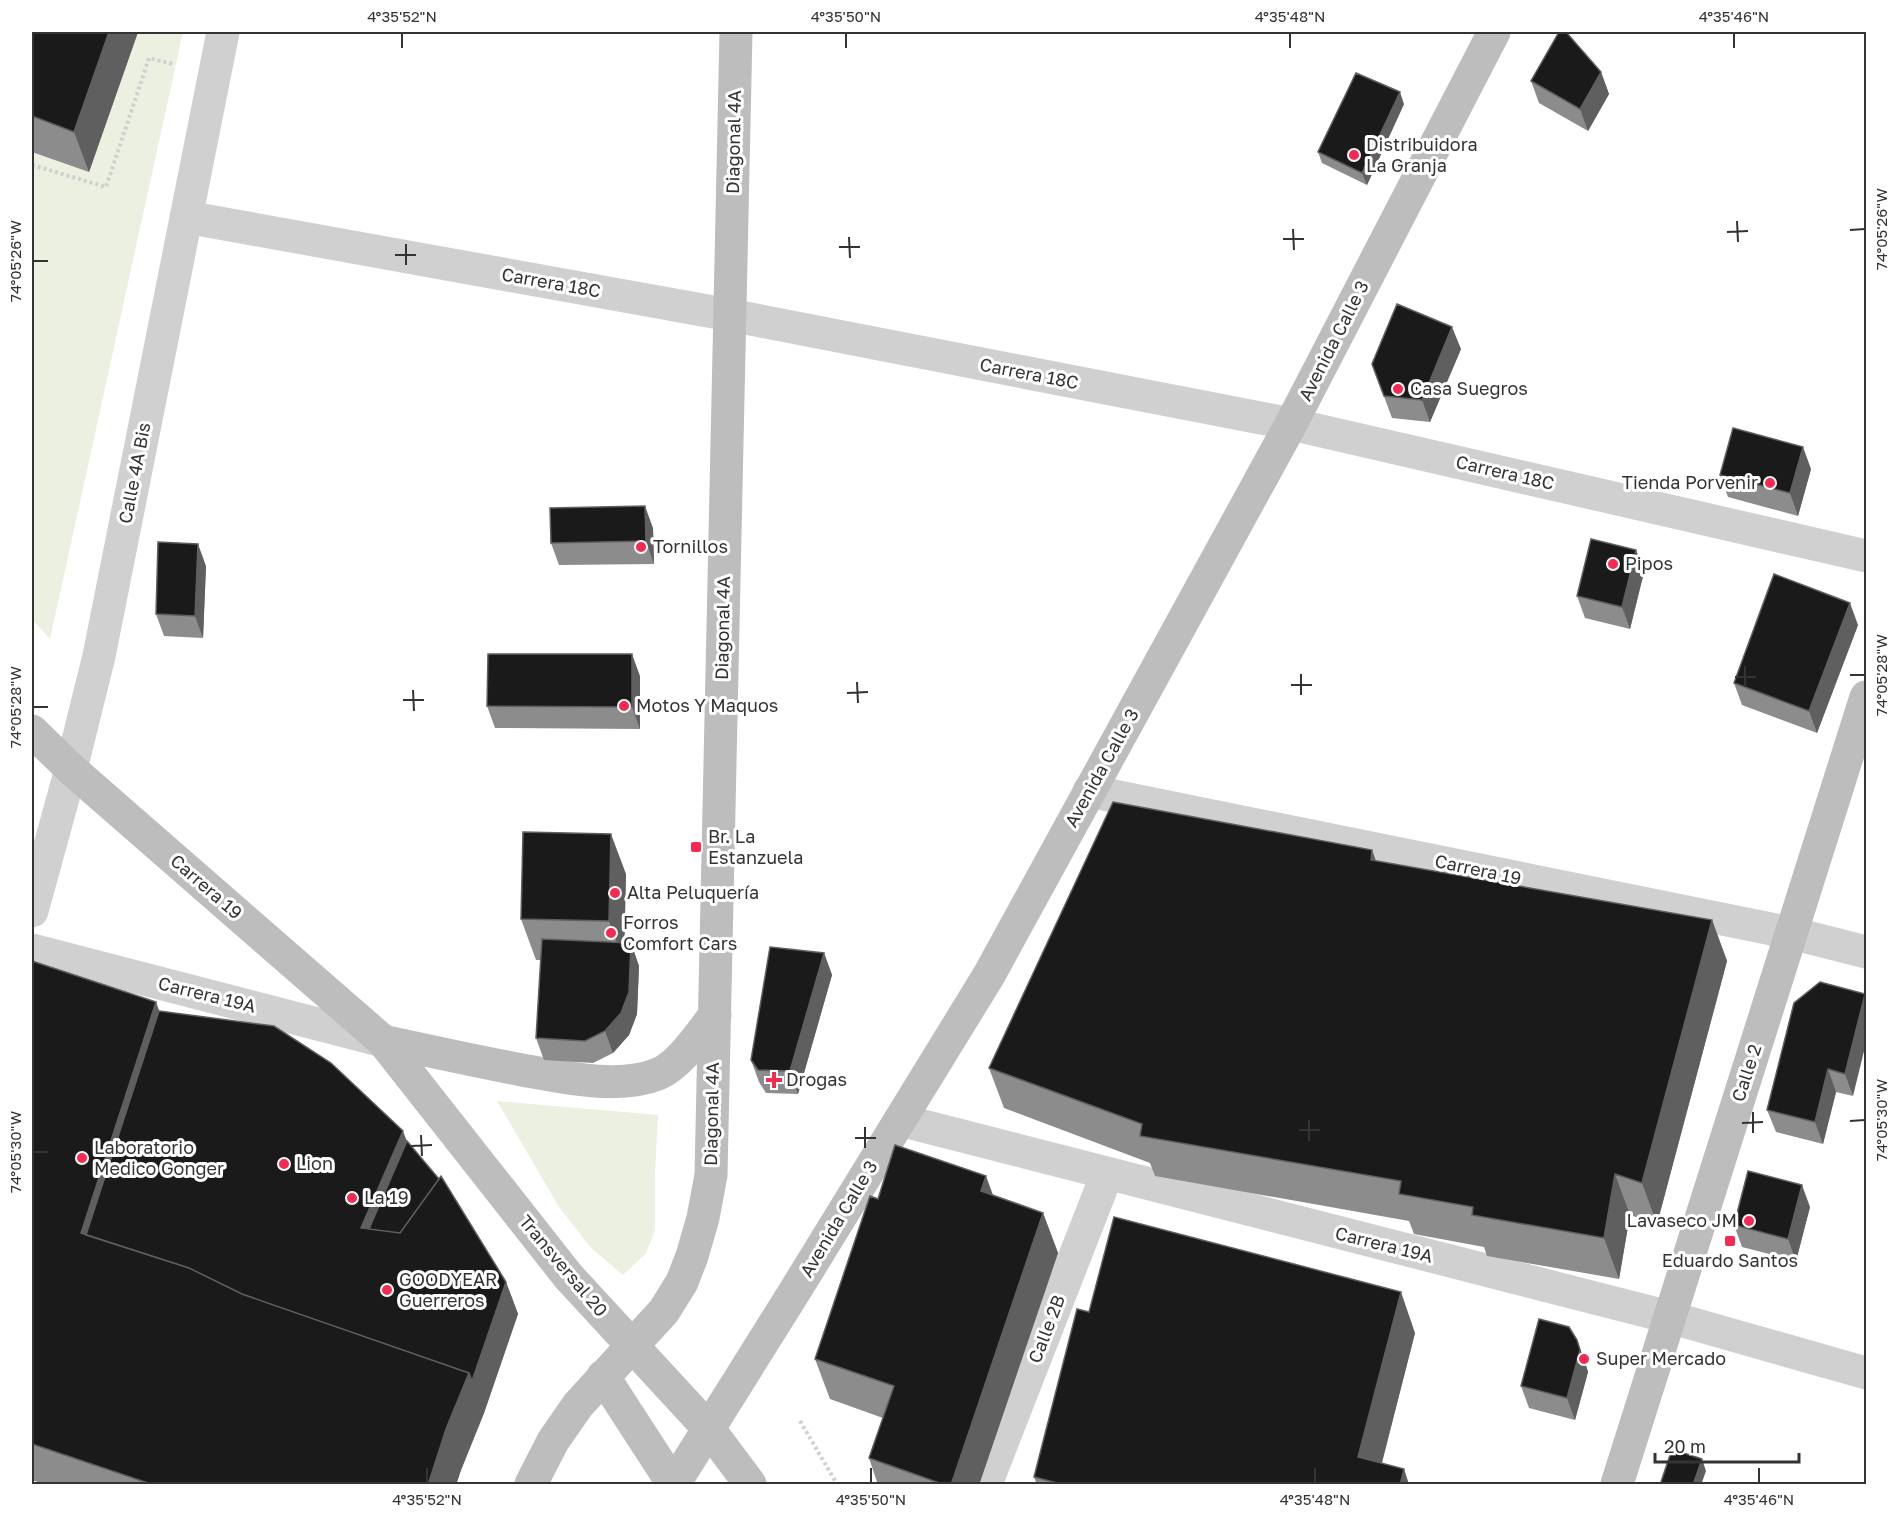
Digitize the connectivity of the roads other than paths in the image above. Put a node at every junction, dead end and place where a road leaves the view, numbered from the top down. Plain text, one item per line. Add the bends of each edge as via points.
1 (223, 32) edge
2 (736, 32) edge
3 (1494, 32) edge
4 (186, 217) junction
5 (729, 315) junction
6 (1291, 424) junction
7 (1866, 556) edge
8 (1866, 697) edge
9 (32, 731) edge
10 (71, 769) junction
11 (1089, 791) junction
12 (32, 911) edge
13 (1791, 933) junction
14 (32, 950) edge
15 (1866, 952) edge
16 (715, 1015) junction
17 (382, 1041) junction
18 (900, 1120) junction
19 (1107, 1174) junction
20 (1669, 1317) junction
21 (631, 1345) junction
22 (1866, 1373) edge
23 (603, 1376) junction
24 (709, 1429) junction
25 (531, 1485) edge
26 (673, 1485) edge
27 (750, 1485) edge
28 (986, 1485) edge
29 (1617, 1485) edge

1 - 4 street, Calle 4A Bis
2 - 5 street, Diagonal 4A
3 - 6 street, Avenida Calle 3
4 - 5 street, Carrera 18C
4 - 10 street, Calle 4A Bis via 99,656
5 - 6 street, Carrera 18C
5 - 16 street, Diagonal 4A
6 - 7 street, Carrera 18C
6 - 11 street, Avenida Calle 3
8 - 13 street, Calle 2
9 - 10 street, Carrera 19
10 - 12 street, Calle 4A Bis
10 - 17 street, Carrera 19
11 - 13 street, Carrera 19
11 - 18 street, Avenida Calle 3 via 989,975
13 - 15 street, Carrera 19
13 - 20 street, Calle 2
14 - 17 street, Carrera 19A
16 - 17 street via 680,1058 660,1074 631,1081 574,1079
16 - 21 street, Diagonal 4A via 711,1175 703,1218 682,1282 664,1311
17 - 21 street, Transversal 20 via 568,1276
18 - 19 street, Carrera 19A
18 - 24 street, Avenida Calle 3
19 - 20 street, Carrera 19A
19 - 28 street, Calle 2B
20 - 22 street, Carrera 19A
20 - 29 street, Calle 2
21 - 23 street
21 - 24 street, Transversal 20
23 - 25 street via 561,1427
23 - 26 street
24 - 26 street, Avenida Calle 3
24 - 27 street, Transversal 20

